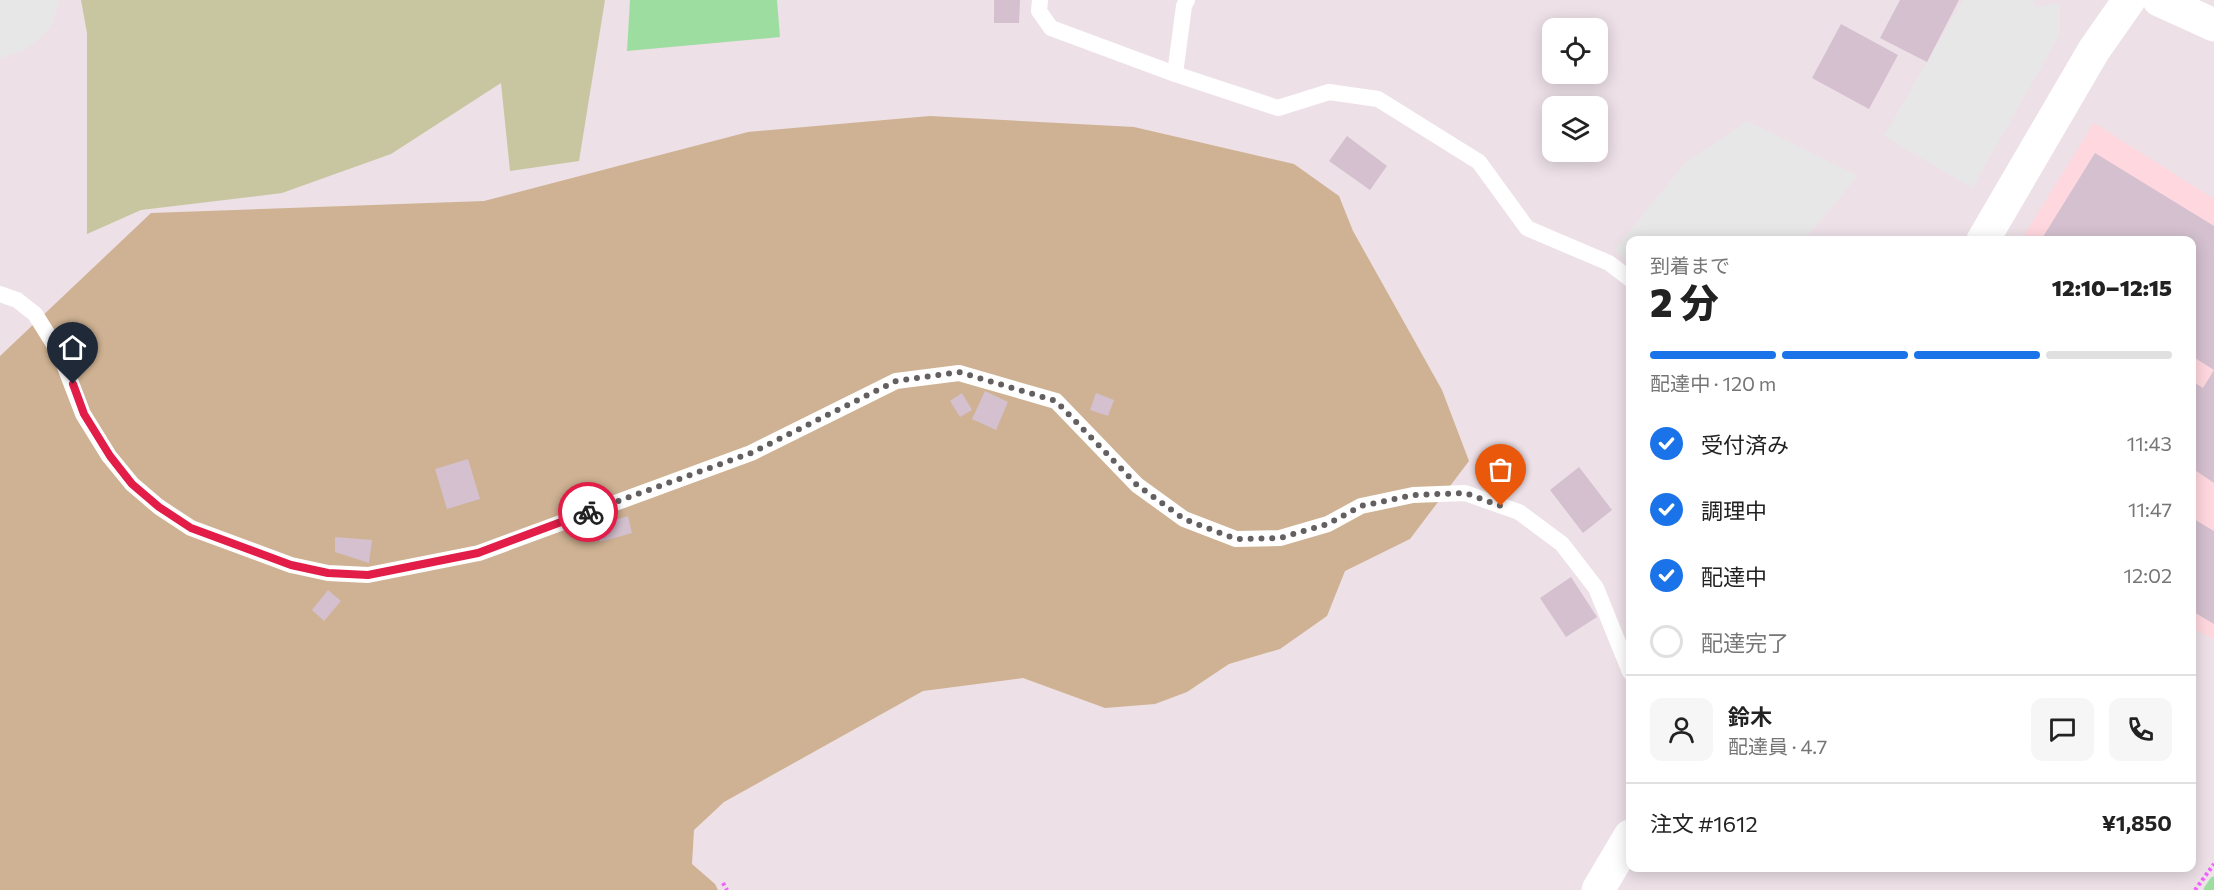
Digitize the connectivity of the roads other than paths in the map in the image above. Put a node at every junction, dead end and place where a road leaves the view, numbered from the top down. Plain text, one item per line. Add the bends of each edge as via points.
1 (1040, 0) edge
2 (1187, 0) edge
3 (2129, 0) edge
4 (2159, 0) edge
5 (2214, 25) edge
6 (1175, 74) junction
7 (1985, 236) edge
8 (1626, 276) edge
9 (0, 294) edge
10 (1626, 662) edge
11 (1626, 843) edge
12 (1598, 890) edge

1 - 6 lane via 1039,11 1051,28
2 - 6 lane
3 - 7 street via 2094,50
4 - 5 street
6 - 8 lane via 1278,108 1329,92 1378,99 1479,162 1527,228 1609,263
9 - 10 lane via 17,300 35,314 60,354 84,414 132,484 191,528 310,569 368,575 478,553 751,453 896,381 959,372 1056,401 1137,485 1184,519 1236,539 1280,538 1328,524 1361,506 1413,495 1465,493 1519,512 1562,544 1596,588
11 - 12 street

